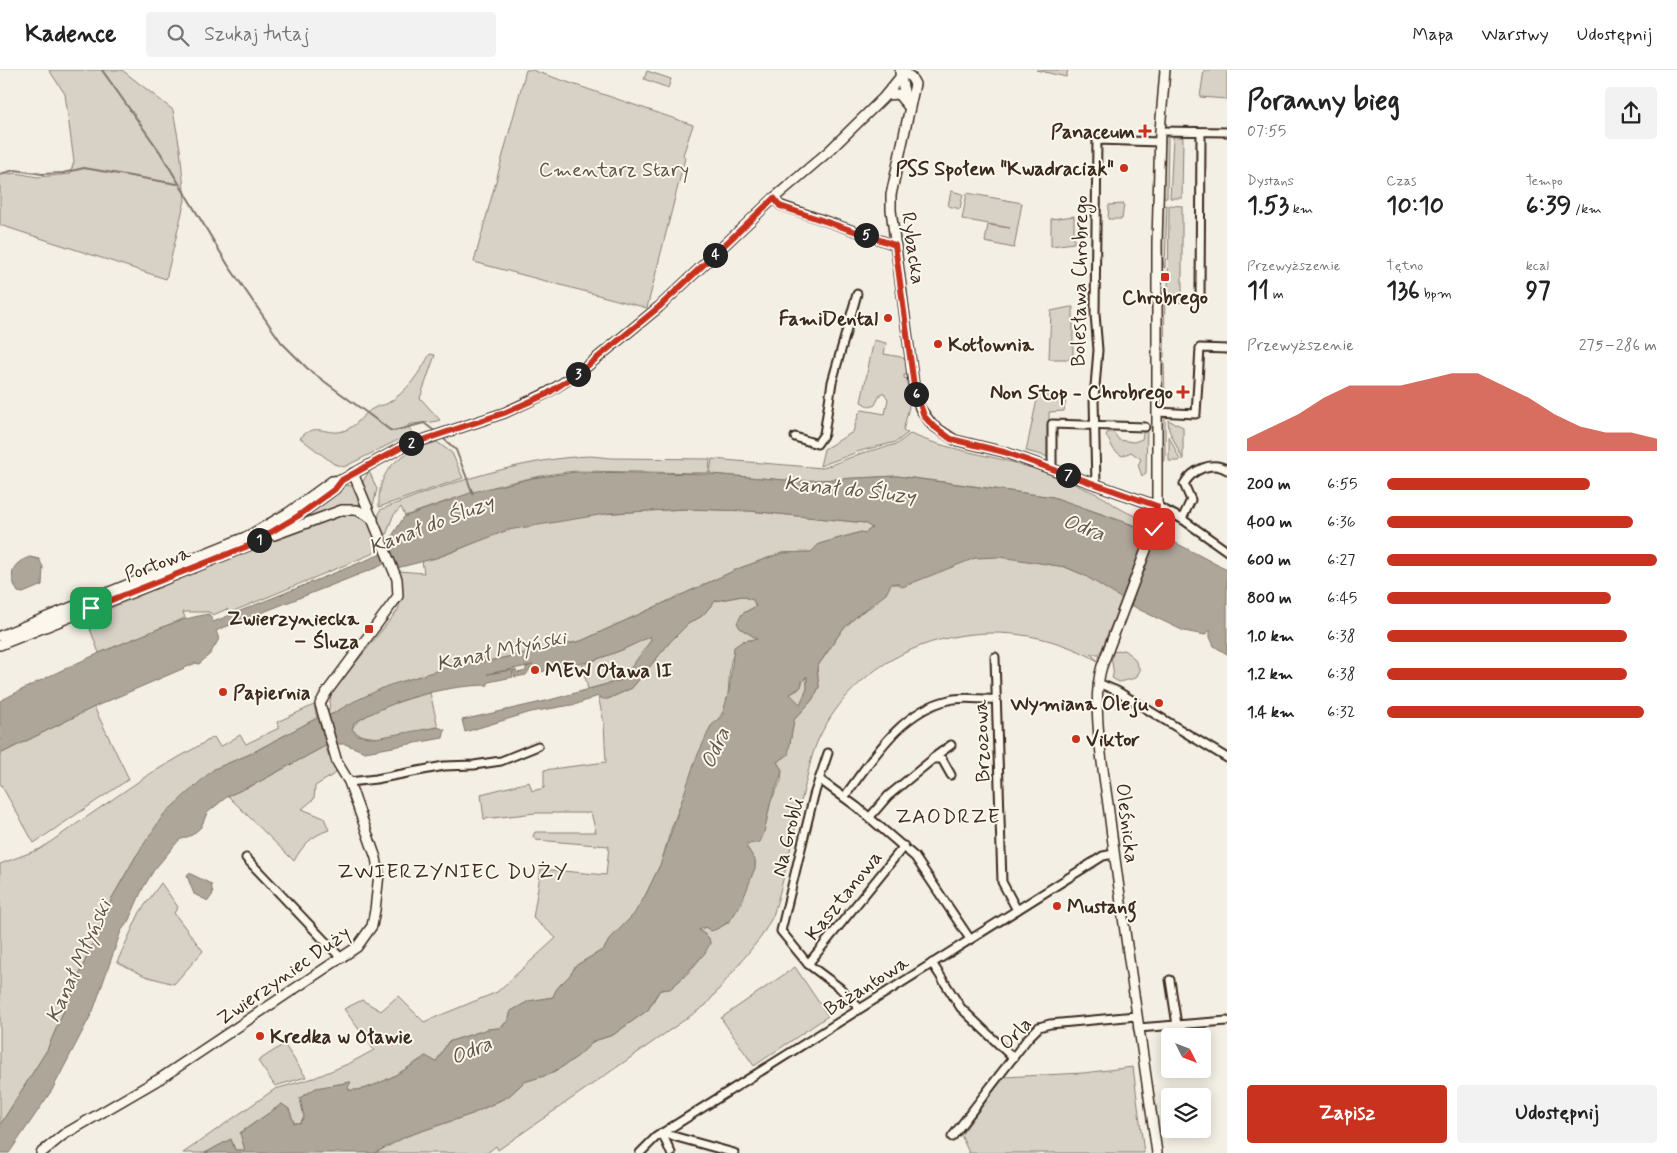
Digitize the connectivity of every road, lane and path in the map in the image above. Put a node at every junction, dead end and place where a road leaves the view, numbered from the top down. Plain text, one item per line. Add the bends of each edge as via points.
1 (1165, 70) edge
2 (902, 71) edge
3 (885, 95) junction
4 (908, 104) junction
5 (867, 112) junction
6 (1160, 131) junction
7 (1227, 132) edge
8 (1201, 133) junction
9 (1160, 142) junction
10 (774, 198) junction
11 (895, 245) junction
12 (857, 294) dead end
13 (1200, 298) dead end
14 (1227, 349) edge
15 (1158, 412) junction
16 (1096, 426) junction
17 (1145, 427) dead end
18 (795, 437) dead end
19 (1052, 469) junction
20 (1227, 470) edge
21 (353, 473) junction
22 (1096, 485) junction
23 (1157, 506) junction
24 (372, 519) junction
25 (1182, 519) junction
26 (268, 531) junction
27 (1227, 550) edge
28 (0, 636) edge
29 (0, 646) edge
30 (995, 657) dead end
31 (1098, 682) junction
32 (995, 699) junction
33 (951, 744) dead end
34 (538, 746) dead end
35 (828, 753) dead end
36 (1227, 758) edge
37 (933, 759) junction
38 (951, 775) dead end
39 (819, 779) junction
40 (349, 782) junction
41 (844, 797) junction
42 (869, 818) junction
43 (904, 846) junction
44 (1114, 854) junction
45 (246, 858) dead end
46 (1017, 910) junction
47 (781, 931) joint
48 (970, 939) junction
49 (341, 958) junction
50 (932, 963) junction
51 (808, 964) junction
52 (1170, 980) dead end
53 (859, 1008) junction
54 (1136, 1016) junction
55 (1227, 1021) edge
56 (1177, 1025) junction
57 (1138, 1028) junction
58 (1013, 1058) junction
59 (662, 1133) junction
60 (952, 1137) dead end
61 (41, 1153) edge
62 (640, 1153) edge
63 (671, 1153) edge
64 (734, 1153) edge
65 (1157, 1153) edge

1 - 6 street
2 - 3 street
2 - 4 street, Rybacka
2 - 5 street via 873,101
3 - 4 street via 895,93
3 - 5 street
4 - 11 street, Rybacka via 892,195
5 - 10 street, Portowa via 829,152
6 - 8 street
6 - 9 street
7 - 8 street
8 - 13 street
9 - 15 street via 1156,277
9 - 16 street, Bolesława Chrobrego via 1097,140
10 - 11 street via 780,206
10 - 21 street, Portowa via 659,307 580,372 547,394 504,413 418,440
11 - 19 street, Rybacka via 914,386 924,416 935,428 955,440 1004,452
12 - 18 street via 832,382 824,434 818,444
14 - 15 street via 1200,348 1196,414
15 - 23 street
16 - 17 street
16 - 19 street via 1052,424
16 - 22 street, Bolesława Chrobrego
19 - 22 street, Rybacka
20 - 25 street via 1222,467 1199,468 1182,482 1191,501
21 - 24 street, Zwierzyniec Duży
21 - 26 street, Portowa via 342,480 332,481
22 - 23 street, Rybacka
23 - 25 street, Rybacka
23 - 31 street, Oleśnicka via 1154,529
24 - 26 street via 357,510 342,510 278,535
24 - 40 street, Zwierzyniec Duży via 397,579 398,596 320,704 331,746
25 - 27 street, Rybacka
26 - 28 street, Portowa
26 - 29 street, Portowa via 248,546
30 - 32 street, Brzozowa
31 - 36 street
31 - 44 street, Oleśnicka via 1098,718
32 - 41 street via 948,700 920,711 885,744
32 - 46 street, Brzozowa via 1003,886
33 - 37 street
34 - 40 street via 501,761 474,766 444,766
35 - 39 street, Na Grobli
37 - 38 street via 942,759
37 - 42 street via 894,791
39 - 41 street
39 - 47 street, Na Grobli
40 - 49 street, Zwierzyniec Duży via 376,858 378,882 369,932 357,947
41 - 42 street
42 - 43 street
43 - 48 street via 924,869
43 - 51 street, Kasztanowa
44 - 46 street, Bażantowa via 1103,856
44 - 54 street, Oleśnicka
45 - 49 street
46 - 48 street, Bażantowa
47 - 51 street, Kasztanowa
48 - 50 street, Bażantowa
49 - 61 street, Zwierzyniec Duży via 161,1078 63,1135
50 - 53 street, Bażantowa
50 - 58 street via 961,1008
51 - 53 street, Kasztanowa via 840,988
52 - 56 street
53 - 59 street, Bażantowa
54 - 57 street, Oleśnicka
54 - 58 street, Orla via 1044,1025 1028,1038
55 - 56 street
56 - 57 street
57 - 65 street, Oleśnicka
58 - 60 street, Orla
59 - 62 street, Bażantowa
59 - 63 street
59 - 64 street

